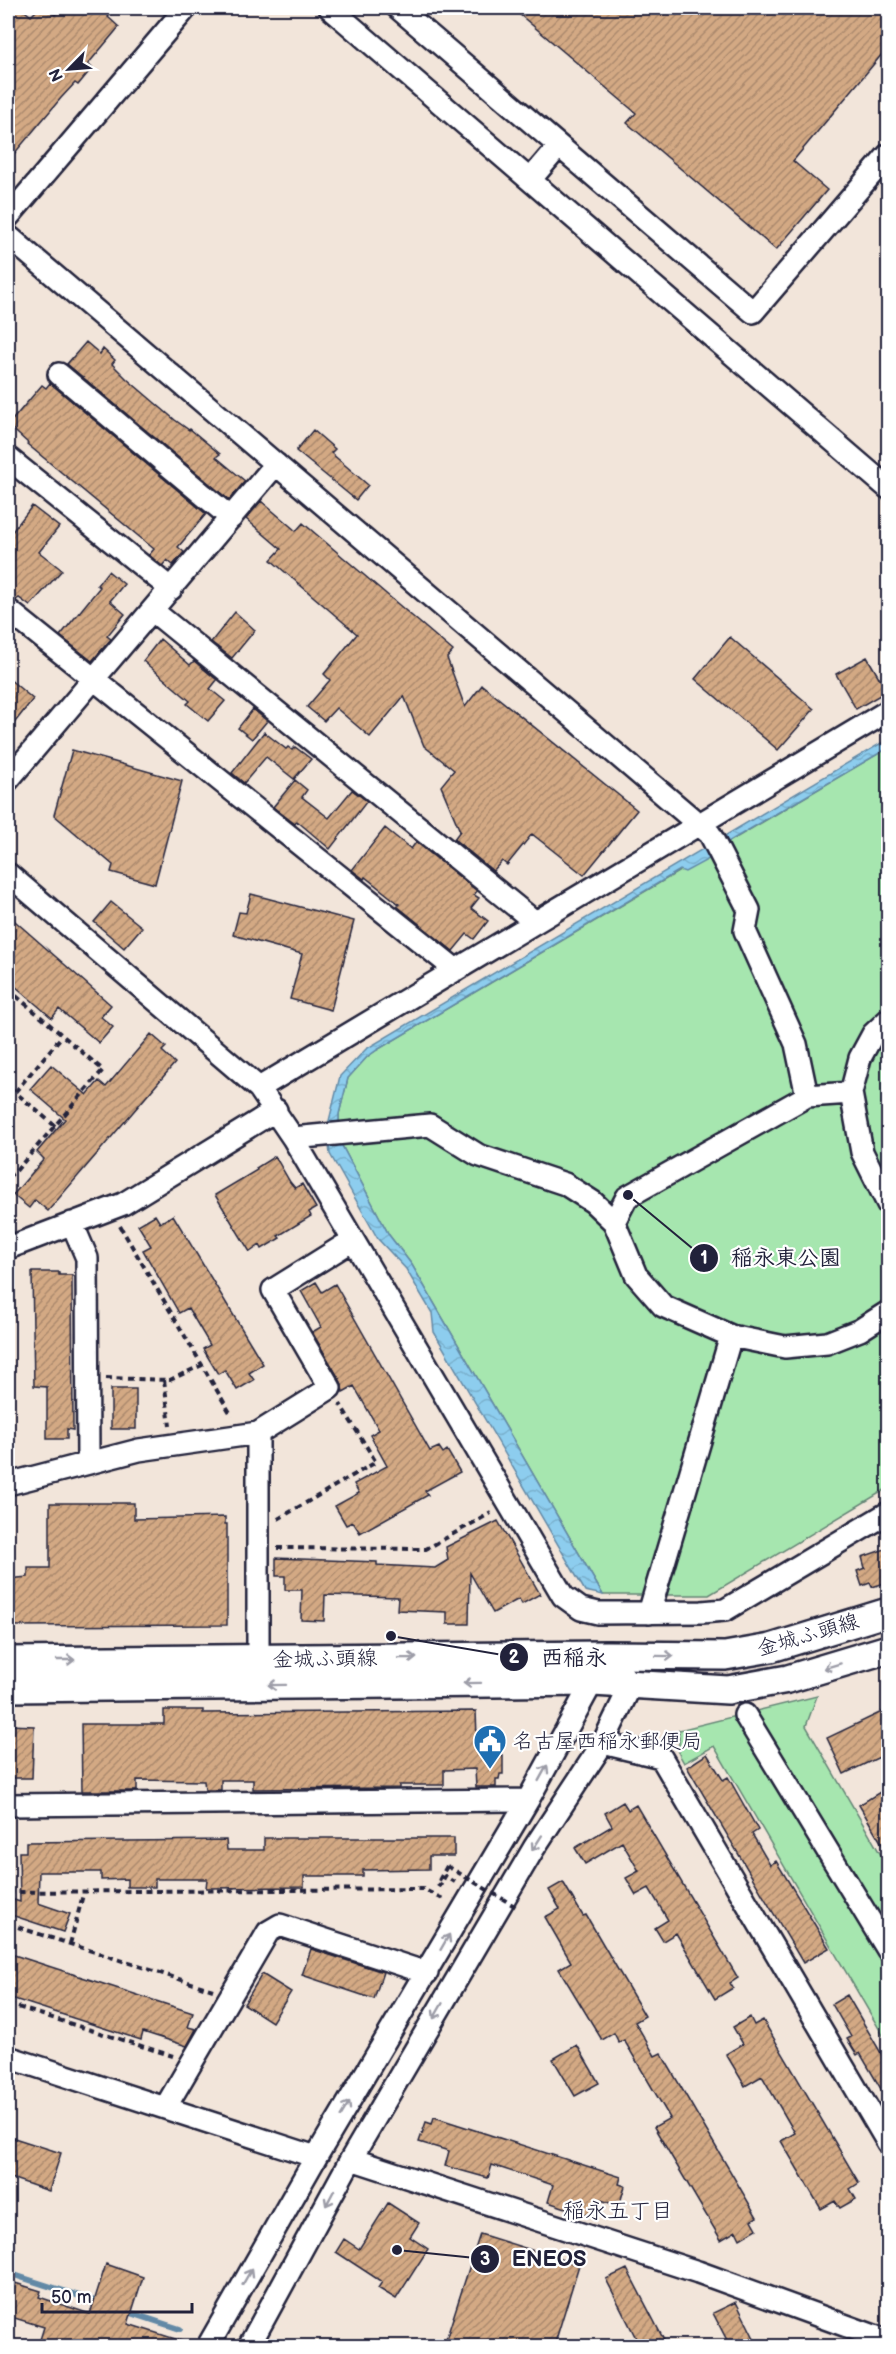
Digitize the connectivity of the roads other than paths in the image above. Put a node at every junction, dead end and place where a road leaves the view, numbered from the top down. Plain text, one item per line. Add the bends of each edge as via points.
1 (186, 8) edge
2 (330, 8) edge
3 (398, 8) edge
4 (559, 146) junction
5 (888, 155) edge
6 (530, 180) junction
7 (8, 217) edge
8 (8, 236) edge
9 (59, 374) dead end
10 (8, 458) edge
11 (276, 464) junction
12 (888, 488) edge
13 (231, 518) junction
14 (171, 589) junction
15 (8, 610) edge
16 (153, 611) junction
17 (95, 679) junction
18 (888, 711) edge
19 (8, 780) edge
20 (705, 829) junction
21 (8, 874) edge
22 (535, 922) junction
23 (456, 970) junction
24 (888, 1020) edge
25 (259, 1088) junction
26 (851, 1093) junction
27 (807, 1096) junction
28 (276, 1110) junction
29 (293, 1138) junction
30 (888, 1204) edge
31 (614, 1222) junction
32 (72, 1223) junction
33 (353, 1240) junction
34 (8, 1248) edge
35 (888, 1312) edge
36 (731, 1336) junction
37 (250, 1434) junction
38 (88, 1463) junction
39 (8, 1484) edge
40 (888, 1513) edge
41 (888, 1612) edge
42 (649, 1613) junction
43 (888, 1649) edge
44 (607, 1655) junction
45 (258, 1659) junction
46 (8, 1661) edge
47 (593, 1682) junction
48 (632, 1685) junction
49 (8, 1688) edge
50 (745, 1715) dead end
51 (603, 1743) junction
52 (528, 1800) junction
53 (8, 1805) edge
54 (888, 1950) edge
55 (427, 1973) junction
56 (8, 2057) edge
57 (165, 2108) junction
58 (888, 2143) edge
59 (316, 2157) junction
60 (351, 2159) junction
61 (888, 2341) edge
62 (208, 2346) edge
63 (249, 2346) edge

1 - 7 street
2 - 6 street
3 - 4 street
4 - 5 street via 753,312
4 - 6 street
6 - 12 street
8 - 11 street
9 - 13 street
10 - 14 street
11 - 13 street
11 - 20 street
13 - 14 street
14 - 16 street
15 - 17 street
16 - 17 street
16 - 22 street
17 - 19 street
17 - 23 street
18 - 20 street
20 - 22 street
20 - 27 street via 749,910 745,931 796,1044
21 - 25 street
22 - 23 street
23 - 25 street
24 - 26 street via 873,1034 860,1058
25 - 28 street
26 - 27 street
26 - 30 street via 862,1152
27 - 31 street via 627,1197
28 - 29 street
28 - 32 street via 123,1204
29 - 31 street via 430,1125 478,1155 565,1184
29 - 33 street
31 - 36 street via 636,1275 663,1306
32 - 34 street
32 - 38 street via 87,1258
33 - 37 street via 273,1290 330,1388
33 - 42 street via 563,1596 581,1609 598,1613
35 - 36 street via 860,1330 827,1343 785,1347
36 - 42 street
37 - 38 street via 139,1450
37 - 45 street via 258,1540
38 - 39 street
40 - 42 street via 725,1610
44 -> 41 main road, 金城ふ頭線 via 725,1656 771,1648
43 -> 48 main road, 金城ふ頭線 via 788,1679 728,1690
45 -> 44 main road, 金城ふ頭線
44 - 47 street
44 - 48 street
46 -> 45 main road, 金城ふ頭線
47 - 48 main road, 金城ふ頭線
47 -> 49 main road, 金城ふ頭線
52 -> 47 street
48 - 51 street
50 - 54 street
51 - 58 street via 661,1757
51 -> 60 street via 534,1848
52 - 53 street
55 -> 52 street
55 - 57 street via 280,1925 268,1932
59 -> 55 street
56 - 57 street
57 - 59 street
62 -> 59 street
60 - 61 street via 698,2272
60 -> 63 street

